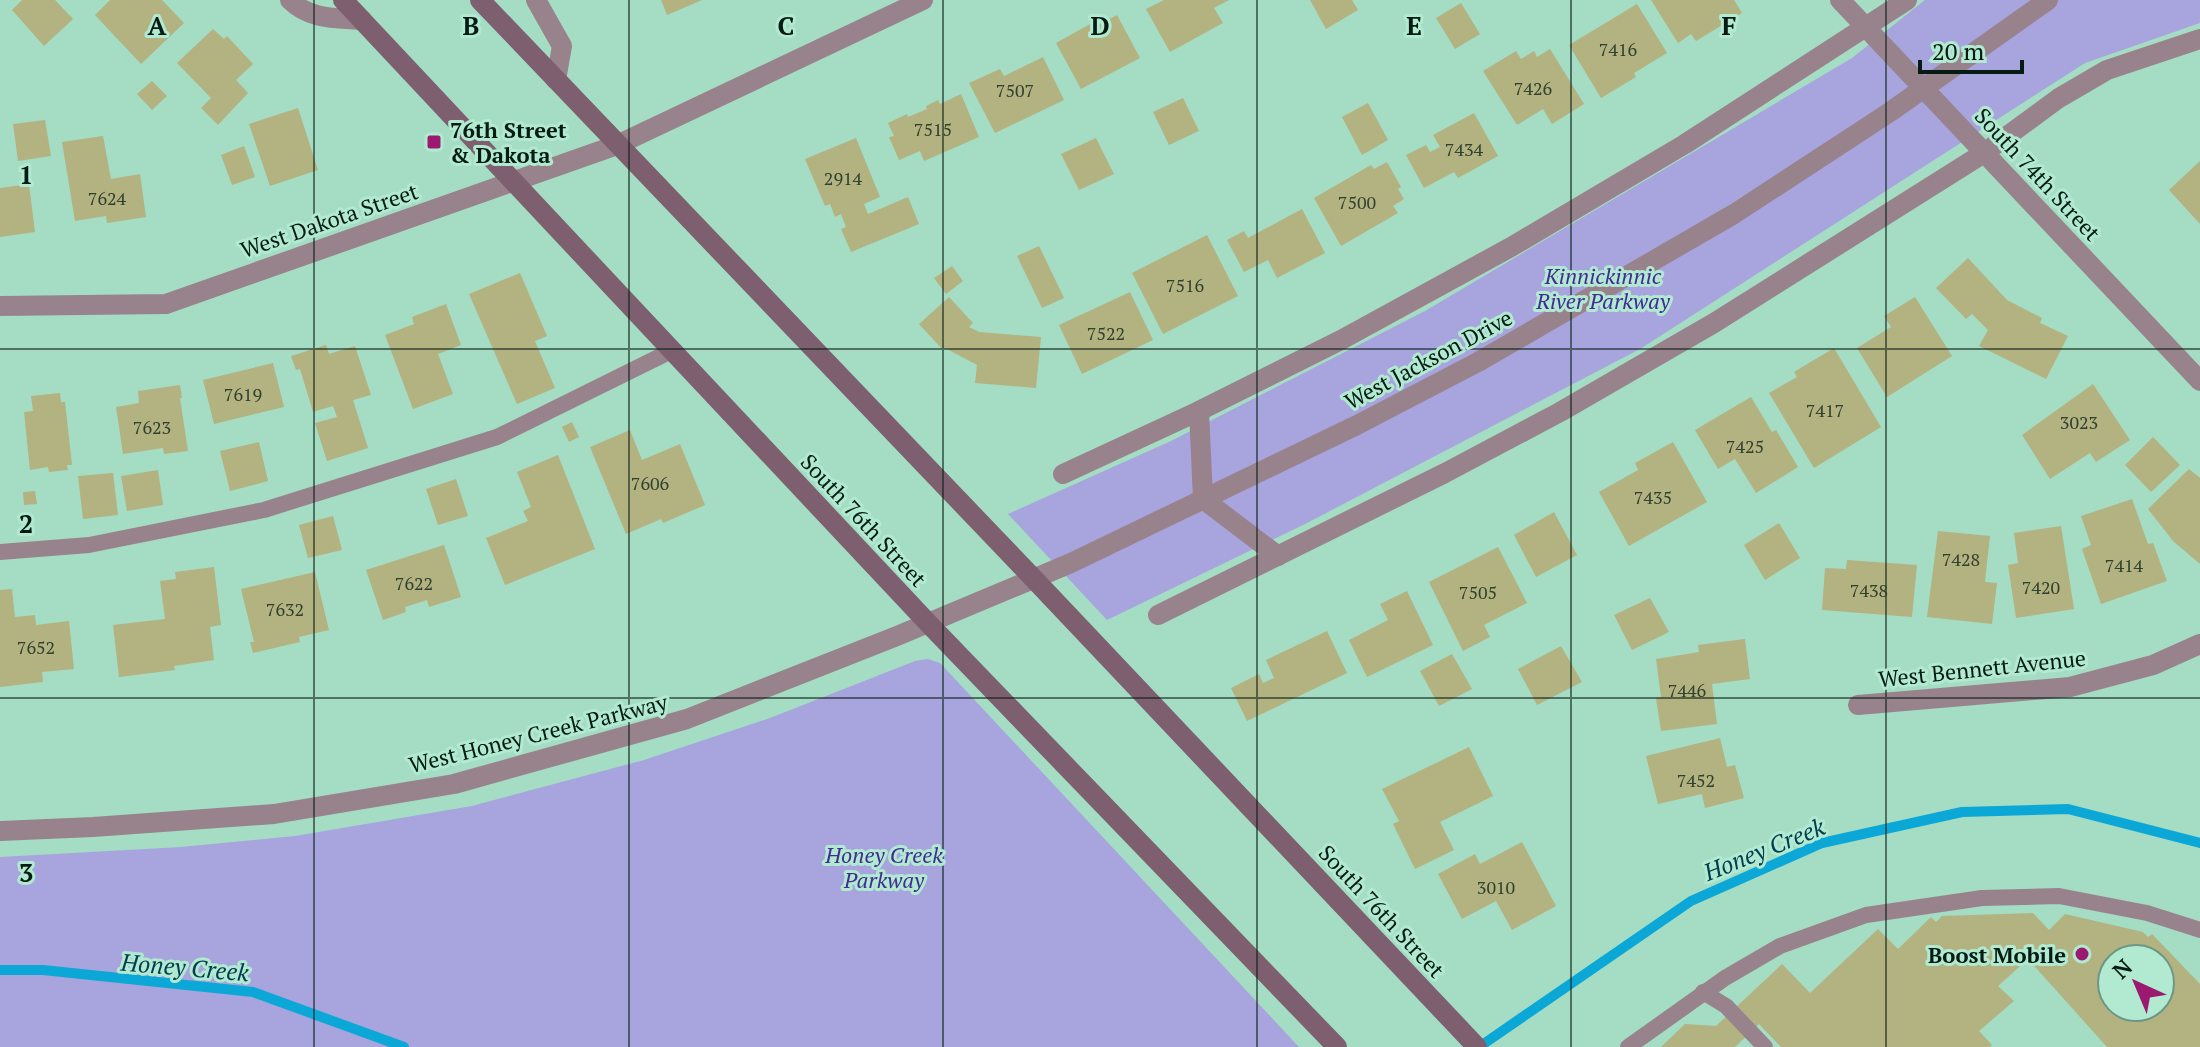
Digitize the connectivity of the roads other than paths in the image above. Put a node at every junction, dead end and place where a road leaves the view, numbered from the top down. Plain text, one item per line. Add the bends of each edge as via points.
1 (290, 0) edge
2 (343, 0) edge
3 (480, 0) edge
4 (536, 0) edge
5 (923, 0) edge
6 (1840, 0) edge
7 (1907, 0) edge
8 (2048, 0) edge
9 (362, 20) junction
10 (1866, 28) junction
11 (2200, 39) edge
12 (556, 80) junction
13 (1923, 88) junction
14 (617, 145) junction
15 (1984, 153) junction
16 (513, 181) junction
17 (0, 306) edge
18 (673, 350) junction
19 (2200, 381) edge
20 (1199, 411) junction
21 (1063, 474) dead end
22 (1203, 499) junction
23 (0, 552) edge
24 (1278, 556) junction
25 (1034, 579) junction
26 (1158, 615) dead end
27 (928, 623) junction
28 (2200, 644) edge
29 (1858, 705) dead end
30 (0, 831) edge
31 (2200, 930) edge
32 (1703, 992) junction
33 (1337, 1047) edge
34 (1477, 1047) edge
35 (1628, 1047) edge
36 (1765, 1047) edge

1 - 9 street via 317,17
2 - 9 main road, South 76th Street
3 - 12 main road, South 76th Street
4 - 12 street via 562,46
5 - 14 street, West Dakota Street
6 - 10 street, South 74th Street
7 - 10 street
8 - 13 street, West Jackson Drive
9 - 16 main road, South 76th Street
10 - 13 street, South 74th Street
10 - 20 street via 1511,247
11 - 15 street via 2107,70
12 - 14 main road, South 76th Street
13 - 15 street, South 74th Street
13 - 22 street, West Jackson Drive via 1734,214 1598,294 1357,425
14 - 16 street, West Dakota Street
14 - 25 main road, South 76th Street
15 - 19 street, South 74th Street
15 - 24 street via 1599,390
16 - 17 street, West Dakota Street via 166,304
16 - 18 main road, South 76th Street
18 - 23 lane via 497,437 264,510 89,545
18 - 27 main road, South 76th Street
20 - 21 street
20 - 22 street
22 - 24 street
22 - 25 street, West Jackson Drive
24 - 26 street
25 - 27 street, West Jackson Drive
25 - 34 main road, South 76th Street
27 - 30 street, West Honey Creek Parkway via 687,719 454,784 274,814
27 - 33 main road, South 76th Street
28 - 29 street, West Bennett Avenue via 2153,665 2070,687
31 - 32 lane via 2147,913 2059,896 1982,898 1866,915 1780,946
32 - 35 lane
32 - 36 lane via 1726,1006

